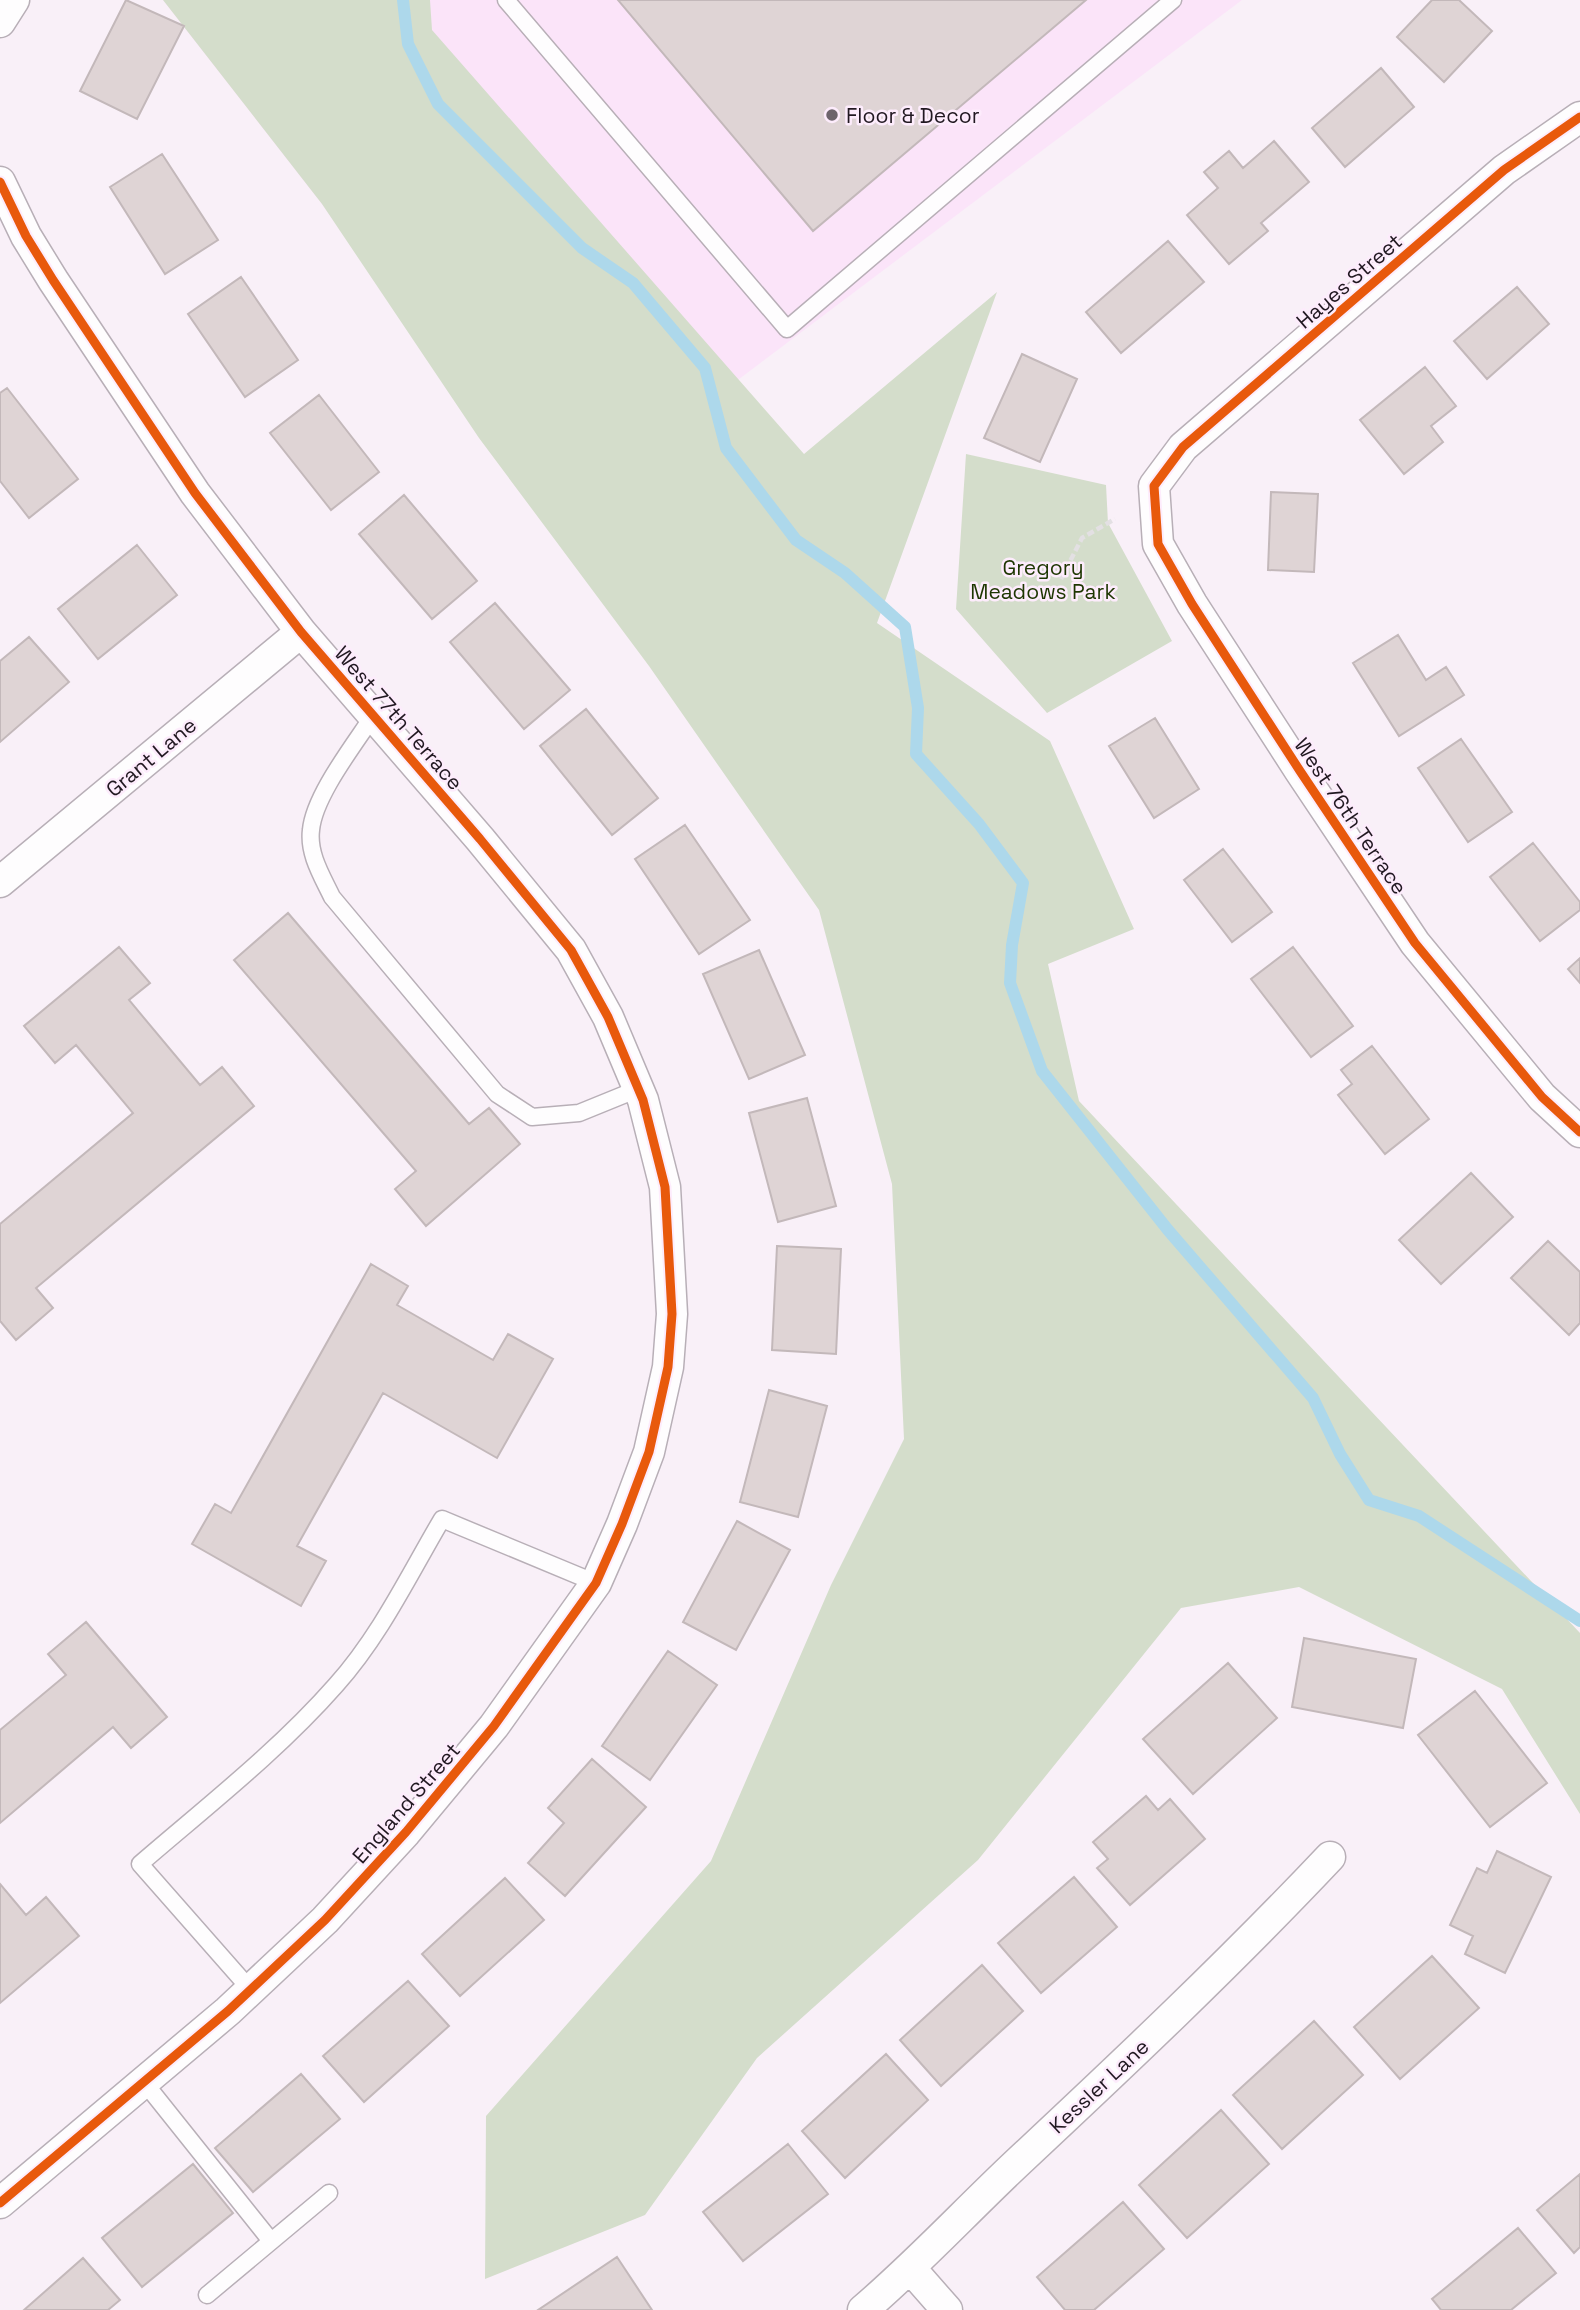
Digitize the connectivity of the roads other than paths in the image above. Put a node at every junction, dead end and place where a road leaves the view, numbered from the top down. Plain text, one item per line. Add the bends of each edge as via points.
1 (14, 0) edge
2 (506, 0) edge
3 (1173, 0) edge
4 (0, 22) edge
5 (1580, 117) edge
6 (0, 182) edge
7 (1154, 486) joint
8 (301, 632) junction
9 (373, 716) junction
10 (0, 882) edge
11 (638, 1089) junction
12 (1580, 1132) edge
13 (672, 1314) joint
14 (596, 1583) junction
15 (1330, 1857) dead end
16 (250, 1989) junction
17 (144, 2082) junction
18 (329, 2193) dead end
19 (0, 2203) edge
20 (271, 2241) junction
21 (911, 2269) junction
22 (207, 2295) dead end
23 (863, 2310) edge
24 (947, 2310) edge

1 - 4 street
2 - 3 lane via 787,329
5 - 7 street, Hayes Street via 1504,170 1183,447
6 - 8 street, West 77th Terrace via 53,280 195,493
7 - 12 street, West 76th Terrace via 1158,544 1300,771 1415,943 1542,1097
8 - 9 street, West 77th Terrace
8 - 10 street, Grant Lane
9 - 11 street, West 77th Terrace via 571,950 608,1017
9 - 11 lane via 326,788 311,830 314,860 331,897 497,1094 532,1117 579,1114
11 - 13 street, West 77th Terrace via 666,1187
13 - 14 street, England Street via 668,1367 649,1452
14 - 16 street, England Street via 495,1726 406,1832 325,1920
14 - 16 lane via 442,1519 379,1628 337,1684 286,1736 140,1864
15 - 21 street, Kessler Lane via 1231,1961
16 - 17 street, England Street
17 - 19 street, England Street
17 - 20 lane
18 - 20 lane
20 - 22 lane
21 - 23 street, Kessler Lane
21 - 24 street

